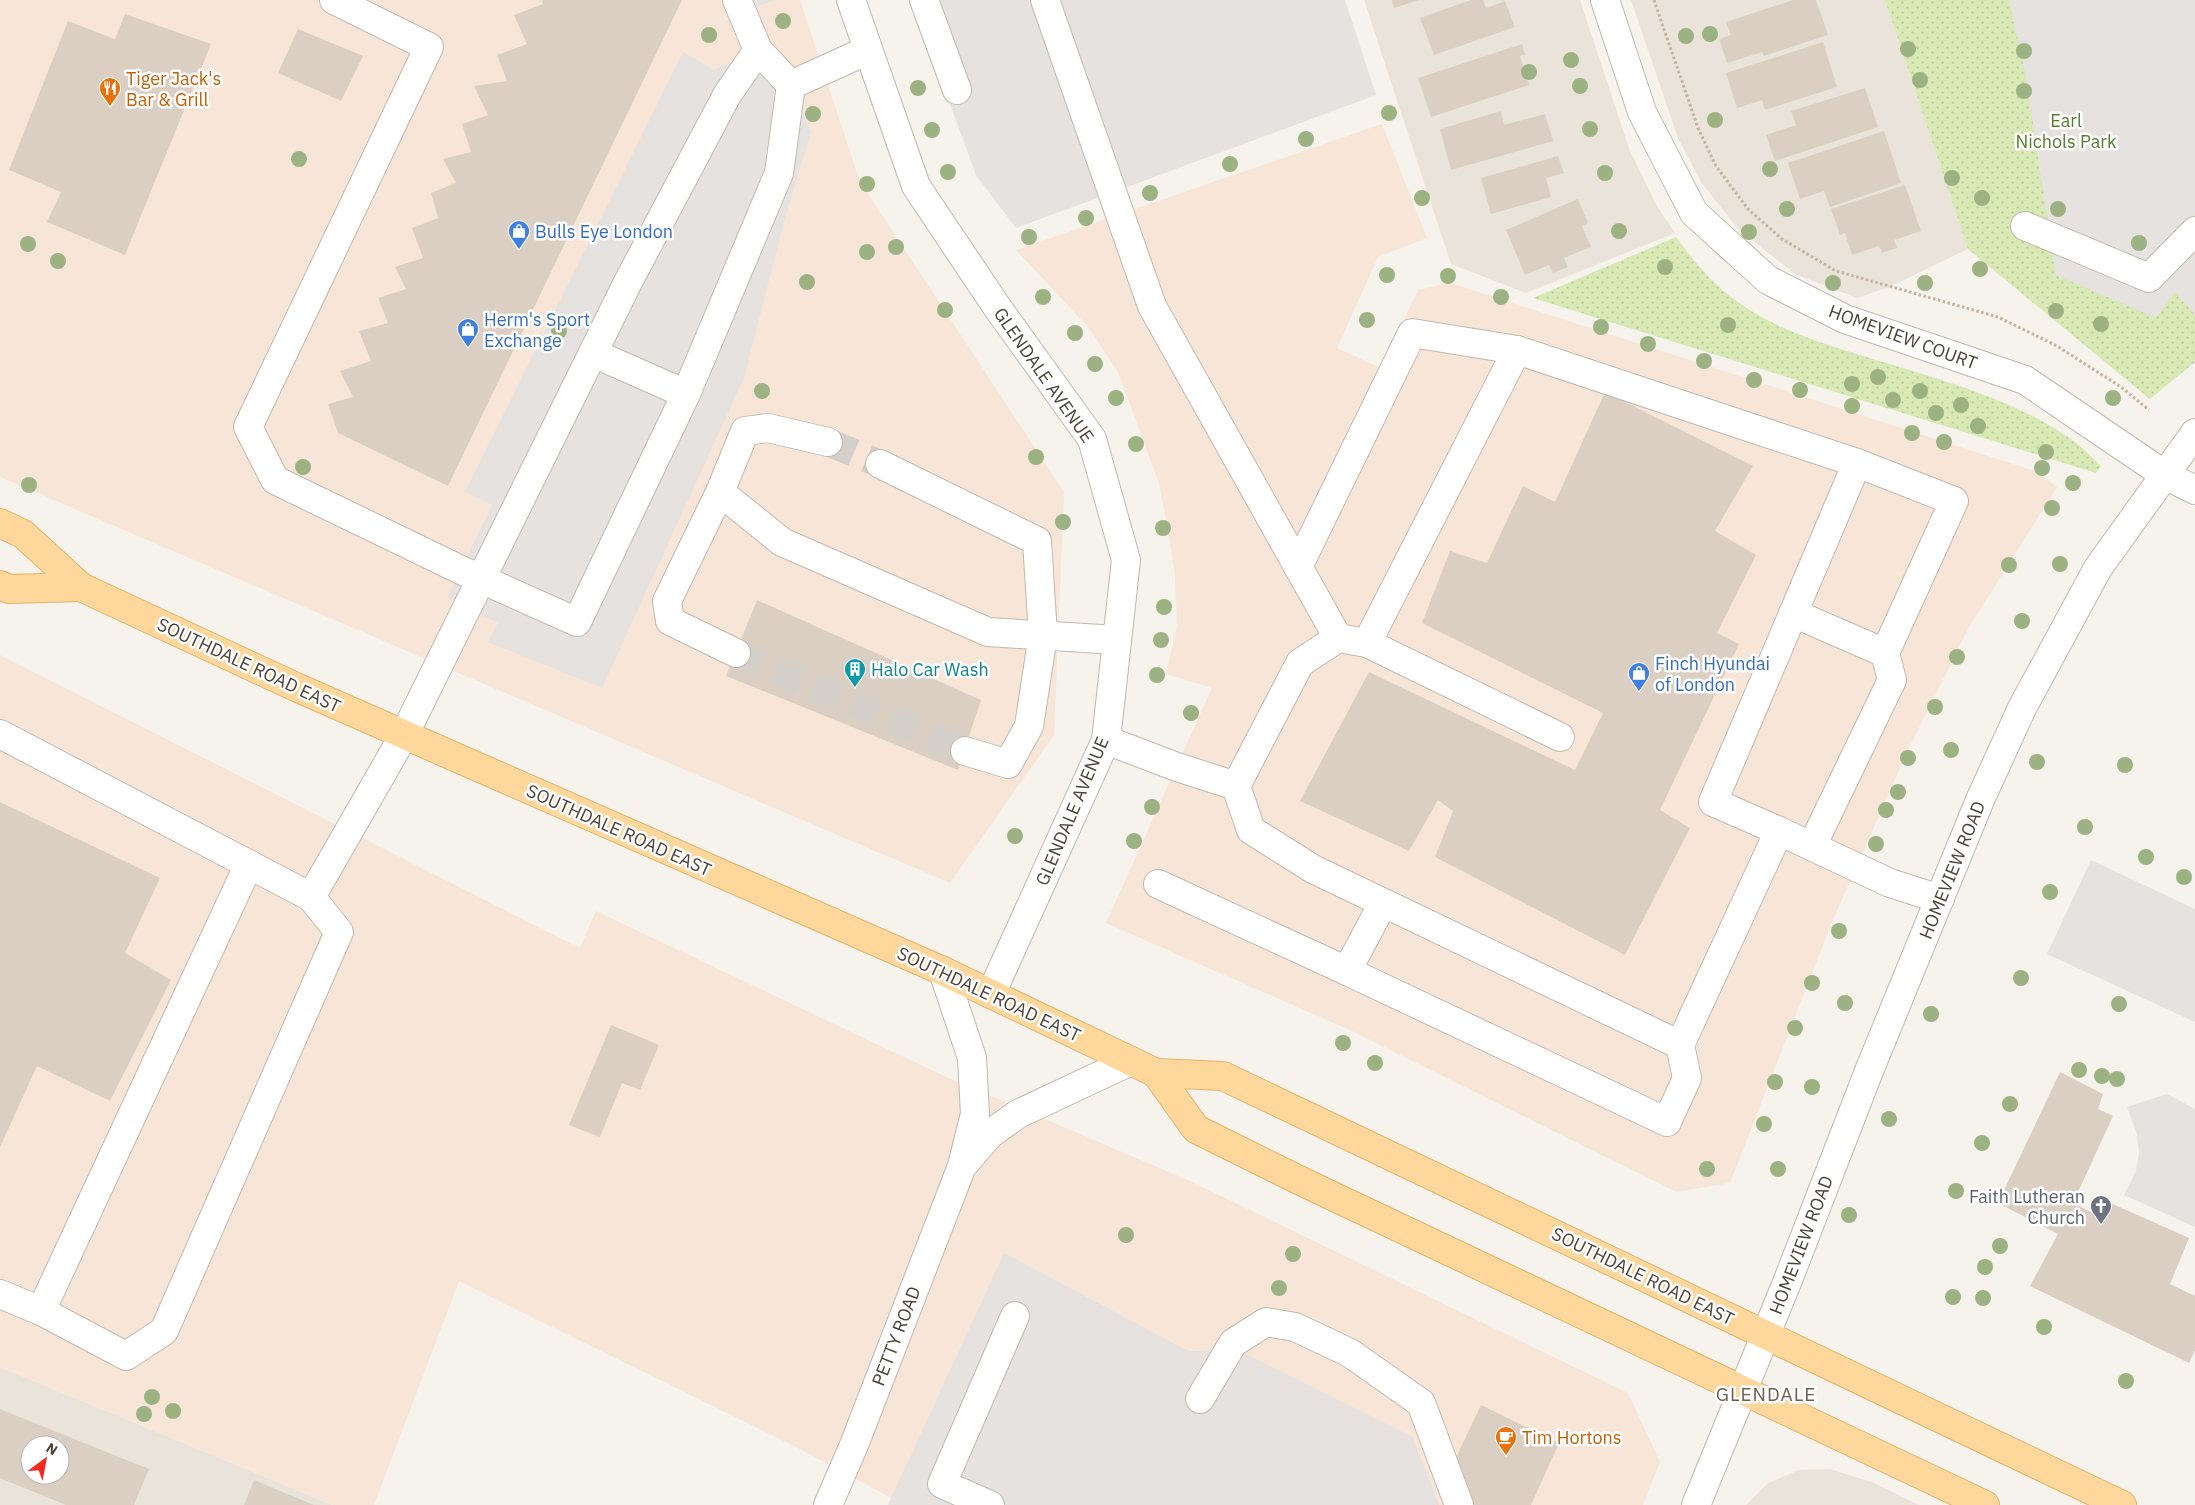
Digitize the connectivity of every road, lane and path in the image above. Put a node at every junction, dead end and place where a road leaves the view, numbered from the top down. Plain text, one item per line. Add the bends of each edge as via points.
1 (334, 0) edge
2 (738, 0) edge
3 (851, 0) edge
4 (924, 0) edge
5 (1045, 0) edge
6 (1605, 0) edge
7 (1654, 0) edge
8 (758, 50) junction
9 (868, 50) junction
10 (791, 85) junction
11 (956, 90) dead end
12 (2025, 226) dead end
13 (2195, 231) edge
14 (1517, 350) junction
15 (593, 353) junction
16 (686, 394) junction
17 (2149, 410) dead end
18 (2195, 433) edge
19 (828, 442) tunnel mouth
20 (1857, 463) junction
21 (880, 464) tunnel mouth
22 (2164, 475) junction
23 (2195, 490) edge
24 (720, 492) junction
25 (0, 523) edge
26 (1298, 567) junction
27 (481, 579) junction
28 (0, 585) edge
29 (81, 587) junction
30 (1793, 613) junction
31 (1043, 635) junction
32 (1338, 638) junction
33 (1117, 640) junction
34 (1367, 643) junction
35 (736, 653) tunnel mouth
36 (1884, 653) junction
37 (0, 734) edge
38 (404, 735) junction
39 (1560, 737) dead end
40 (1106, 740) junction
41 (965, 751) tunnel mouth
42 (1236, 786) junction
43 (1779, 831) junction
44 (1812, 846) junction
45 (249, 864) junction
46 (1158, 884) dead end
47 (311, 897) junction
48 (1940, 899) junction
49 (1383, 903) junction
50 (1347, 970) junction
51 (943, 971) junction
52 (991, 994) junction
53 (1680, 1046) junction
54 (1131, 1061) junction
55 (1156, 1073) junction
56 (962, 1166) junction
57 (0, 1294) edge
58 (41, 1311) junction
59 (1015, 1316) dead end
60 (1766, 1335) junction
61 (1743, 1390) junction
62 (1200, 1399) dead end
63 (828, 1505) edge
64 (990, 1505) edge
65 (1459, 1505) edge
66 (1696, 1505) edge
67 (1985, 1505) edge
68 (2122, 1505) edge

1 - 27 street via 429,47 248,427 275,480
2 - 8 street
3 - 9 street, GLENDALE AVENUE
4 - 11 street
5 - 26 street via 1152,306
6 - 22 street, HOMEVIEW COURT via 1642,112 1694,213 1768,280 1845,319 2025,380
7 - 17 path via 1698,128 1716,166 1748,209 1782,239 1836,271 1998,317 2057,346 2121,387
8 - 10 street
8 - 15 street via 727,95
9 - 10 street
9 - 33 street, GLENDALE AVENUE via 916,186 997,307 1092,439 1126,560
10 - 16 street via 779,174
12 - 13 street via 2149,278
14 - 20 street
14 - 26 street via 1412,333
14 - 34 street
15 - 16 street
15 - 27 street
16 - 27 street via 577,622
18 - 22 street, HOMEVIEW ROAD
19 - 24 street via 768,428 745,431
20 - 30 street
20 - 36 street via 1954,501
21 - 31 street via 1038,541
22 - 23 street, HOMEVIEW COURT
22 - 48 street, HOMEVIEW ROAD via 2098,568 2022,708
24 - 31 street via 791,546 988,632
24 - 35 street via 667,601 670,621
25 - 29 main road, SOUTHDALE ROAD EAST via 23,534
26 - 32 street
27 - 38 street
28 - 29 main road, SOUTHDALE ROAD EAST via 9,589
29 - 38 main road, SOUTHDALE ROAD EAST
30 - 36 street
30 - 43 street via 1713,802
31 - 33 street
31 - 41 street via 1029,726 1008,764
32 - 34 street
32 - 42 street via 1300,662
33 - 40 street, GLENDALE AVENUE
34 - 39 street
36 - 44 street via 1892,680
37 - 45 street
38 - 47 street
38 - 51 main road, SOUTHDALE ROAD EAST
40 - 42 street
40 - 52 street, GLENDALE AVENUE
42 - 49 street via 1251,830 1313,869
43 - 44 street
43 - 53 street
44 - 48 street via 1890,883
45 - 47 street
45 - 58 street
46 - 50 street
47 - 58 street via 339,932 164,1331 126,1356
48 - 60 street, HOMEVIEW ROAD
49 - 50 street
49 - 53 street
50 - 53 street via 1667,1122 1687,1078
51 - 52 main road, SOUTHDALE ROAD EAST
51 - 56 street, PETTY ROAD via 972,1058 975,1114
52 - 54 main road, SOUTHDALE ROAD EAST
54 - 55 main road, SOUTHDALE ROAD EAST
54 - 56 street, PETTY ROAD via 1018,1114 990,1134
55 - 60 main road, SOUTHDALE ROAD EAST via 1223,1076
55 - 61 main road, SOUTHDALE ROAD EAST via 1196,1128
56 - 63 street, PETTY ROAD
57 - 58 street
59 - 64 street via 942,1484
60 - 61 street, HOMEVIEW ROAD
60 - 68 main road, SOUTHDALE ROAD EAST
61 - 66 street, HOMEVIEW ROAD
61 - 67 main road, SOUTHDALE ROAD EAST
62 - 65 street via 1233,1343 1266,1322 1295,1327 1350,1354 1421,1403

